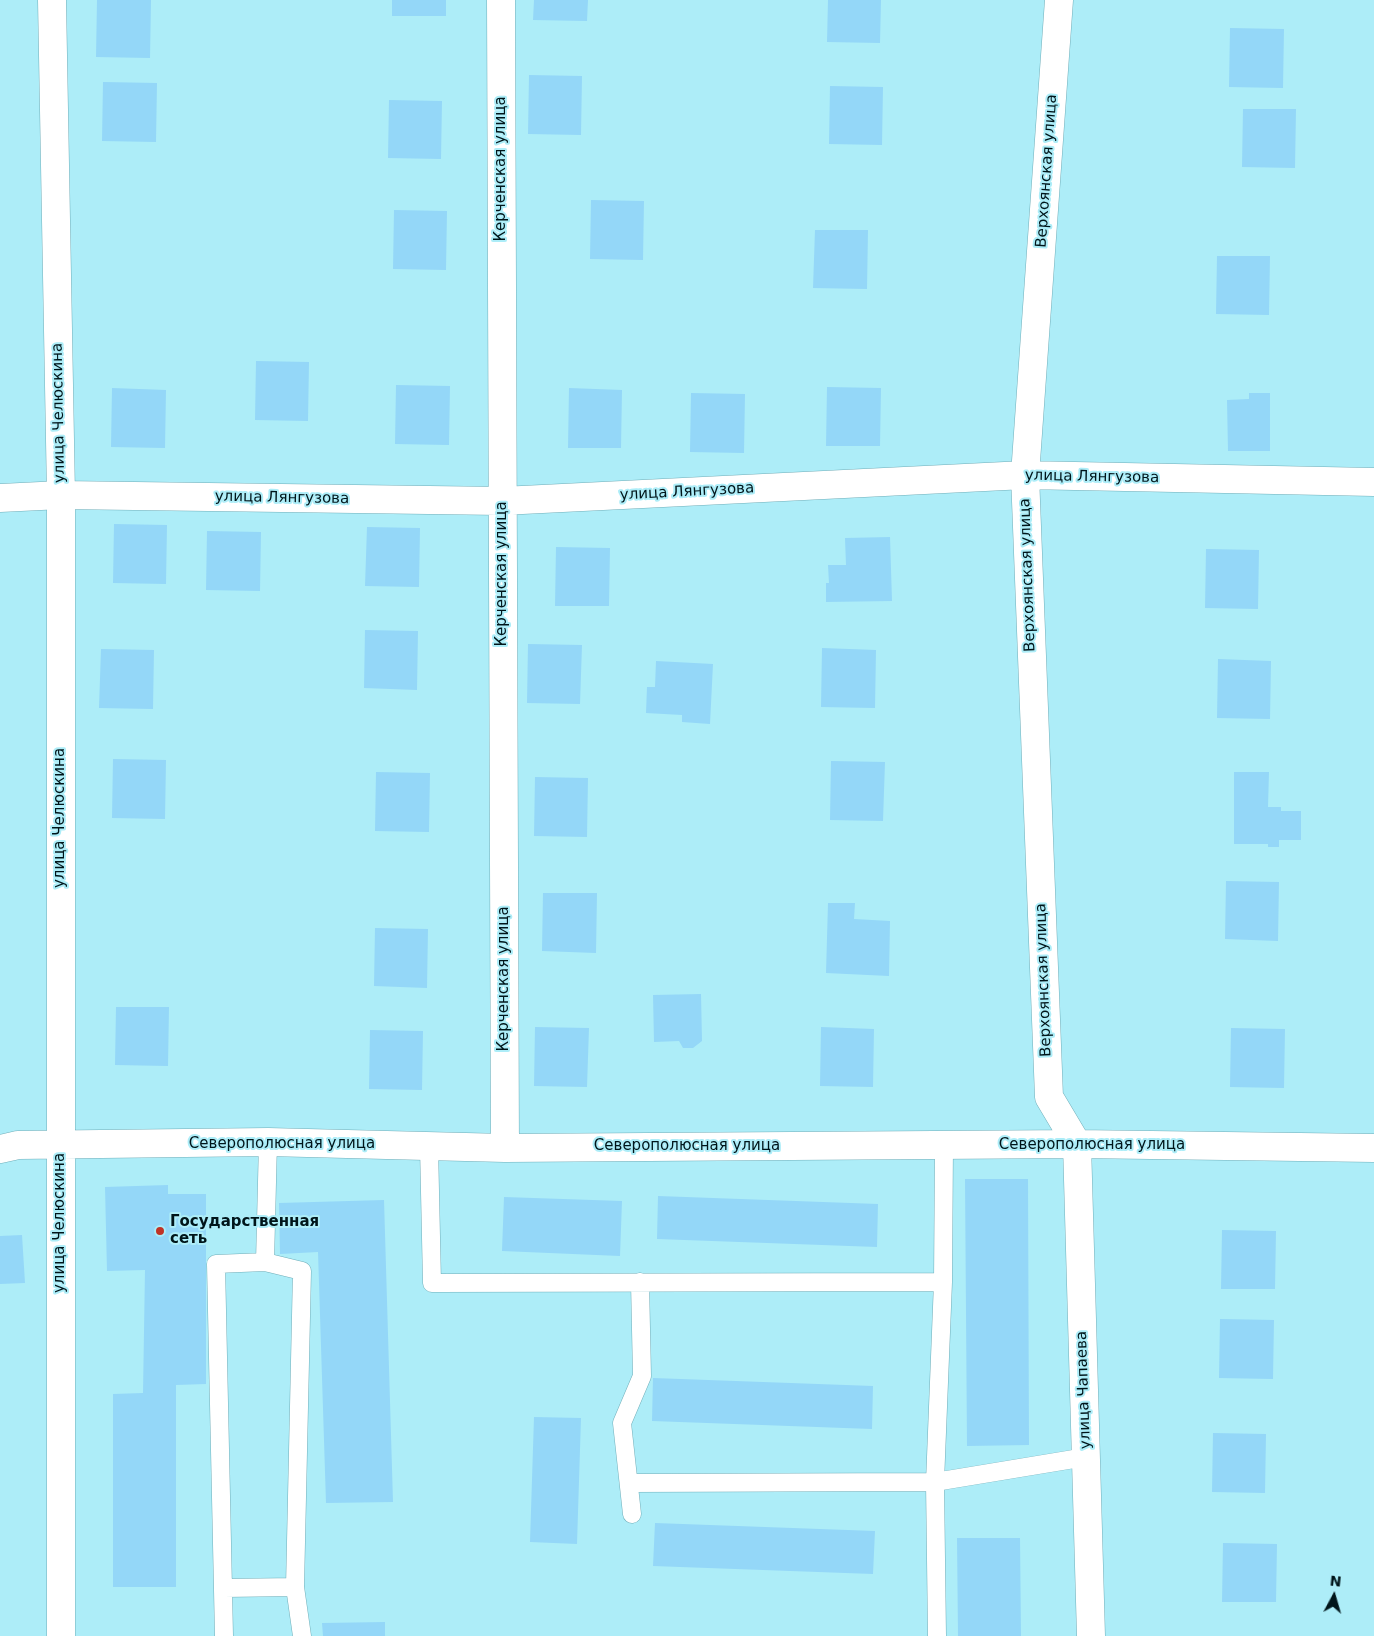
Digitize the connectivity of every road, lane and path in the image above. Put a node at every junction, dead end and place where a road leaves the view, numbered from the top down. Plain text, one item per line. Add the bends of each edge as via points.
1 (52, 0) edge
2 (501, 0) edge
3 (1059, 0) edge
4 (1024, 475) junction
5 (1374, 482) edge
6 (61, 495) junction
7 (0, 498) edge
8 (502, 501) junction
9 (268, 1142) junction
10 (1077, 1144) junction
11 (60, 1145) junction
12 (944, 1145) junction
13 (429, 1146) junction
14 (505, 1148) junction
15 (1374, 1148) edge
16 (0, 1149) edge
17 (265, 1262) junction
18 (640, 1282) junction
19 (943, 1282) junction
20 (1086, 1457) junction
21 (935, 1482) junction
22 (628, 1483) junction
23 (632, 1514) dead end
24 (294, 1587) junction
25 (224, 1588) junction
26 (61, 1636) edge
27 (224, 1636) edge
28 (302, 1636) edge
29 (937, 1636) edge
30 (1091, 1636) edge

1 - 6 street, улица Челюскина
2 - 8 street, Керченская улица
3 - 4 street, Верхоянская улица
4 - 5 street, улица Лянгузова
4 - 8 street, улица Лянгузова
4 - 10 street, Верхоянская улица via 1049,1097
6 - 7 street, улица Лянгузова
6 - 8 street, улица Лянгузова
6 - 11 street, улица Челюскина
8 - 14 street, Керченская улица
9 - 11 street, Северополюсная улица
9 - 13 street, Северополюсная улица
9 - 17 lane
10 - 12 street, Северополюсная улица
10 - 15 street, Северополюсная улица
10 - 20 street, улица Чапаева
11 - 16 street, Северополюсная улица
11 - 26 street, улица Челюскина
12 - 14 street, Северополюсная улица
12 - 19 lane
13 - 14 street, Северополюсная улица
13 - 18 lane via 432,1283
17 - 24 lane via 302,1271
17 - 25 lane via 216,1264
18 - 19 lane
18 - 22 lane via 642,1376 622,1423
19 - 21 lane
20 - 21 lane
20 - 30 street, улица Чапаева
21 - 22 lane
21 - 29 lane
22 - 23 lane
24 - 25 lane
24 - 28 lane
25 - 27 lane

